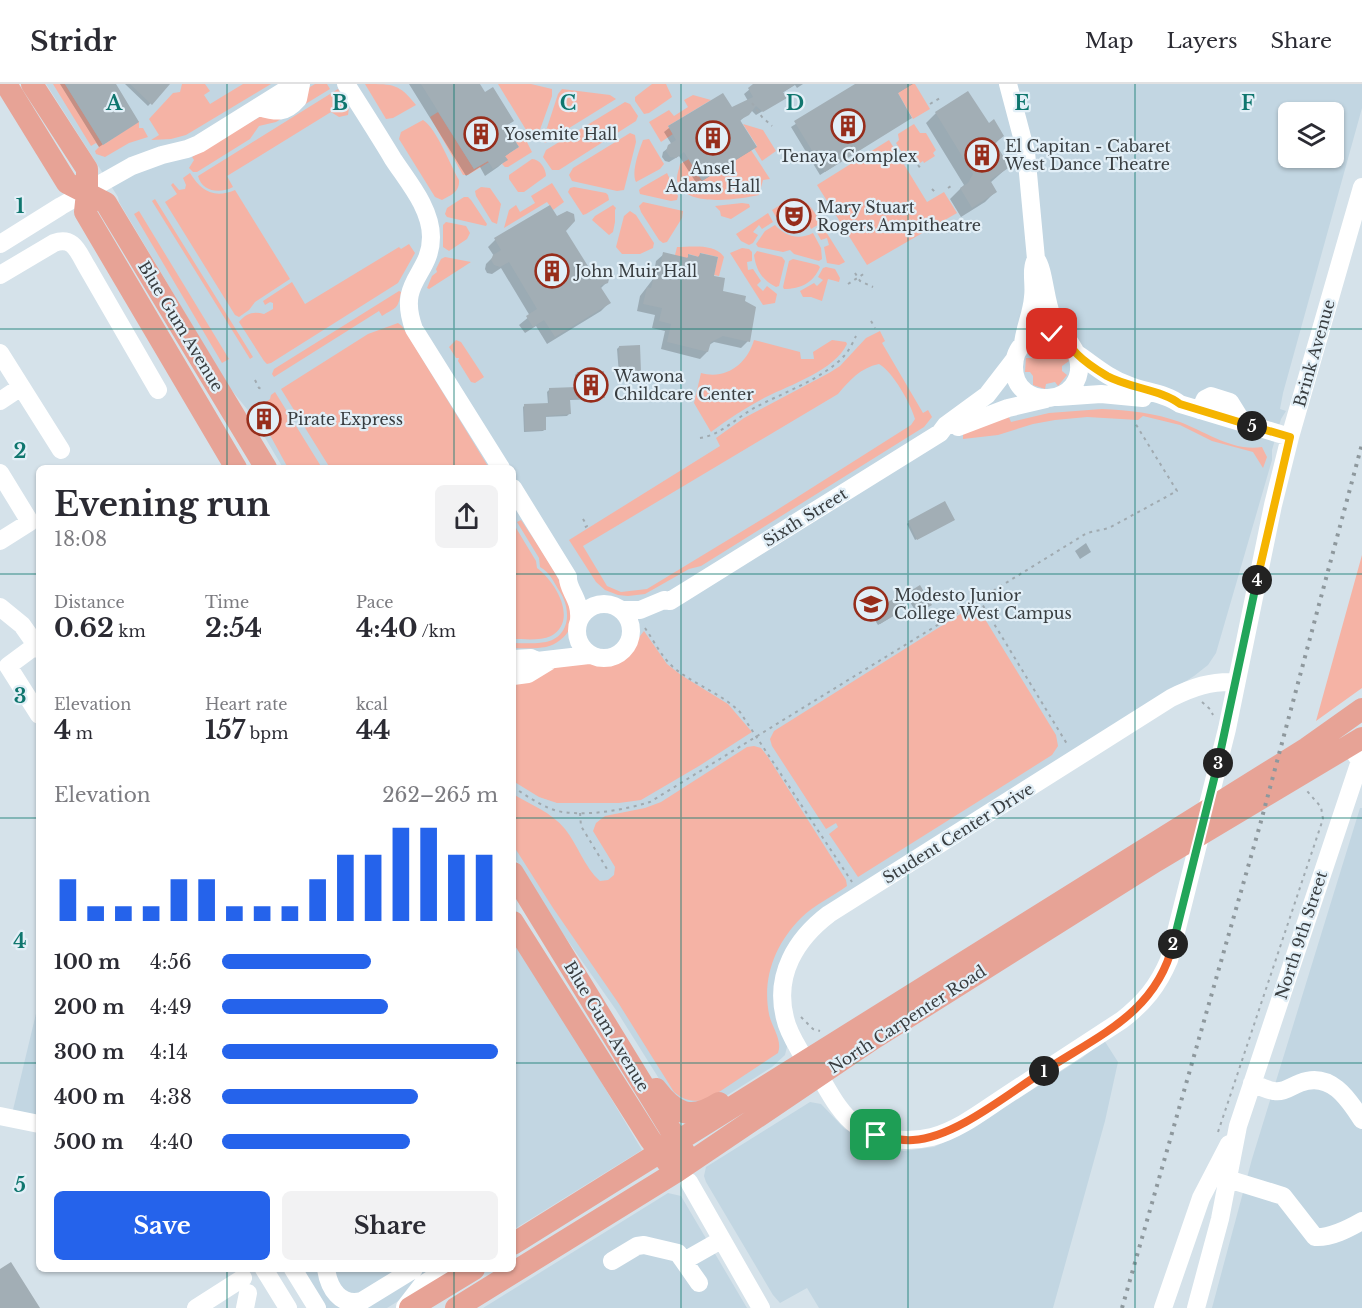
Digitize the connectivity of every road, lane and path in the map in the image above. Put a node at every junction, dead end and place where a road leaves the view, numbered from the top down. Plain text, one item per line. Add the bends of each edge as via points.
1 (6, 84) edge
2 (32, 84) edge
3 (295, 84) edge
4 (301, 84) edge
5 (346, 84) edge
6 (1008, 84) edge
7 (942, 97) dead end
8 (753, 103) dead end
9 (930, 104) dead end
10 (259, 107) junction
11 (772, 126) dead end
12 (918, 165) dead end
13 (921, 169) dead end
14 (1362, 187) edge
15 (87, 193) junction
16 (0, 244) edge
17 (108, 254) junction
18 (1036, 259) junction
19 (87, 267) junction
20 (855, 273) dead end
21 (865, 273) dead end
22 (0, 275) edge
23 (858, 278) junction
24 (848, 284) dead end
25 (873, 287) dead end
26 (871, 321) dead end
27 (875, 328) dead end
28 (856, 336) dead end
29 (1072, 347) junction
30 (1018, 352) junction
31 (0, 353) edge
32 (255, 380) dead end
33 (21, 387) junction
34 (158, 390) dead end
35 (263, 390) dead end
36 (1054, 398) junction
37 (0, 401) edge
38 (1180, 404) junction
39 (1135, 423) dead end
40 (940, 433) junction
41 (1290, 437) junction
42 (700, 438) dead end
43 (62, 450) dead end
44 (234, 465) edge
45 (265, 465) edge
46 (499, 465) edge
47 (0, 473) edge
48 (516, 493) edge
49 (583, 519) dead end
50 (584, 528) dead end
51 (0, 541) edge
52 (568, 577) junction
53 (979, 599) junction
54 (670, 601) junction
55 (602, 604) junction
56 (0, 607) edge
57 (621, 610) junction
58 (578, 626) junction
59 (638, 632) junction
60 (36, 643) edge
61 (36, 647) edge
62 (590, 655) junction
63 (522, 658) edge
64 (551, 660) junction
65 (516, 676) edge
66 (1236, 682) junction
67 (1362, 709) edge
68 (36, 710) edge
69 (757, 736) junction
70 (1356, 742) edge
71 (1067, 744) dead end
72 (1301, 782) junction
73 (516, 789) edge
74 (580, 813) junction
75 (607, 869) dead end
76 (516, 878) edge
77 (855, 888) dead end
78 (539, 914) junction
79 (516, 925) edge
80 (516, 929) edge
81 (1162, 974) joint
82 (597, 1008) junction
83 (797, 1011) dead end
84 (821, 1032) dead end
85 (812, 1067) junction
86 (1252, 1083) junction
87 (0, 1116) edge
88 (36, 1118) edge
89 (1362, 1120) edge
90 (1218, 1131) dead end
91 (669, 1147) junction
92 (685, 1172) junction
93 (1220, 1177) junction
94 (1362, 1221) edge
95 (721, 1240) junction
96 (516, 1242) edge
97 (612, 1261) dead end
98 (684, 1261) junction
99 (266, 1272) edge
100 (295, 1272) edge
101 (327, 1272) edge
102 (409, 1272) edge
103 (443, 1272) edge
104 (469, 1272) edge
105 (699, 1283) dead end
106 (245, 1293) edge
107 (1165, 1306) edge
108 (196, 1308) edge
109 (217, 1308) edge
110 (288, 1308) edge
111 (317, 1308) edge
112 (404, 1308) edge
113 (410, 1308) edge
114 (456, 1308) edge
115 (761, 1308) edge
116 (1196, 1308) edge

1 - 15 main road, Blue Gum Avenue via 68,183
2 - 15 main road, Blue Gum Avenue via 87,170
3 - 10 street
4 - 10 street via 298,99 282,111
5 - 46 street via 428,218 428,253 409,293 414,329
6 - 18 street via 1026,152
7 - 9 path
8 - 11 path
10 - 15 street via 193,147 146,160
12 - 13 path
14 - 41 street, Brink Avenue
15 - 16 street
15 - 17 main road, Blue Gum Avenue via 84,212
15 - 45 main road, Blue Gum Avenue via 106,203
17 - 19 street
17 - 44 main road, Blue Gum Avenue
18 - 29 street via 1048,305
18 - 30 street via 1032,308
19 - 22 street via 75,247 64,239
19 - 34 street
20 - 23 path
21 - 23 path
23 - 24 path
23 - 25 path
26 - 27 path
28 - 42 path via 845,356 825,370 711,436
29 - 30 street via 1060,337 1044,334 1036,335
29 - 36 street via 1078,376 1071,388
29 - 38 street via 1105,375
30 - 36 street via 1014,370 1022,388 1039,398
30 - 40 street, Sixth Street via 987,395
31 - 33 street
32 - 35 path
33 - 37 street
33 - 43 street
36 - 38 street via 1101,394
36 - 40 street, Sixth Street via 1004,409
38 - 41 street
39 - 53 path via 1177,491 1109,528 1087,533
40 - 54 street, Sixth Street
41 - 66 street, Brink Avenue
47 - 51 street via 30,522
48 - 52 street
49 - 50 path via 587,526
52 - 55 street
52 - 58 street via 578,602
53 - 69 path
53 - 71 path
54 - 57 street, Sixth Street via 640,610
54 - 59 street, Sixth Street via 642,623
55 - 57 street
55 - 58 street via 589,608
56 - 60 street
57 - 59 street
58 - 62 street via 580,645
58 - 63 street via 561,648
59 - 62 street via 614,657
59 - 69 path via 669,663 732,704
61 - 68 street via 8,666
62 - 64 street
63 - 64 street
64 - 65 street via 528,674
66 - 81 street, Brink Avenue via 1169,960
66 - 85 street, Student Center Drive via 1200,685 1172,698 813,926 790,958 782,1000 785,1020
67 - 85 main road, North Carpenter Road
69 - 74 path via 650,802
69 - 77 path
70 - 72 main road, North Carpenter Road
70 - 86 street, North 9th Street via 1359,761
72 - 85 main road, North Carpenter Road via 1156,861
72 - 90 path via 1321,807 1323,819
73 - 74 path via 561,812
74 - 75 path via 581,826
76 - 78 main road, Blue Gum Avenue
78 - 79 street
78 - 82 main road, Blue Gum Avenue
80 - 91 main road, Blue Gum Avenue
81 - 85 street, Student Center Drive via 1146,1000 1122,1020 967,1121 934,1136 897,1140 859,1127 849,1120
82 - 85 main road via 660,1095 686,1113 708,1110 777,1068
82 - 91 main road, Blue Gum Avenue
83 - 84 path via 807,1024
85 - 91 main road, North Carpenter Road
85 - 92 main road, North Carpenter Road
86 - 89 street via 1275,1092 1317,1080 1331,1084 1347,1096
86 - 93 street, North 9th Street
87 - 88 street
91 - 92 main road, Blue Gum Avenue
91 - 96 main road, North Carpenter Road
92 - 95 street, Blue Gum Avenue
92 - 114 main road, North Carpenter Road
93 - 94 street via 1283,1196 1315,1237 1324,1238
93 - 107 street, North 9th Street via 1201,1198
93 - 116 street, North 9th Street via 1220,1219
95 - 98 street
95 - 115 street, Blue Gum Avenue
97 - 98 street via 644,1245 678,1253
98 - 105 street
99 - 110 street
100 - 111 street
101 - 102 street via 336,1294 352,1304
103 - 112 street via 423,1285
104 - 113 main road
106 - 108 street
106 - 109 street

